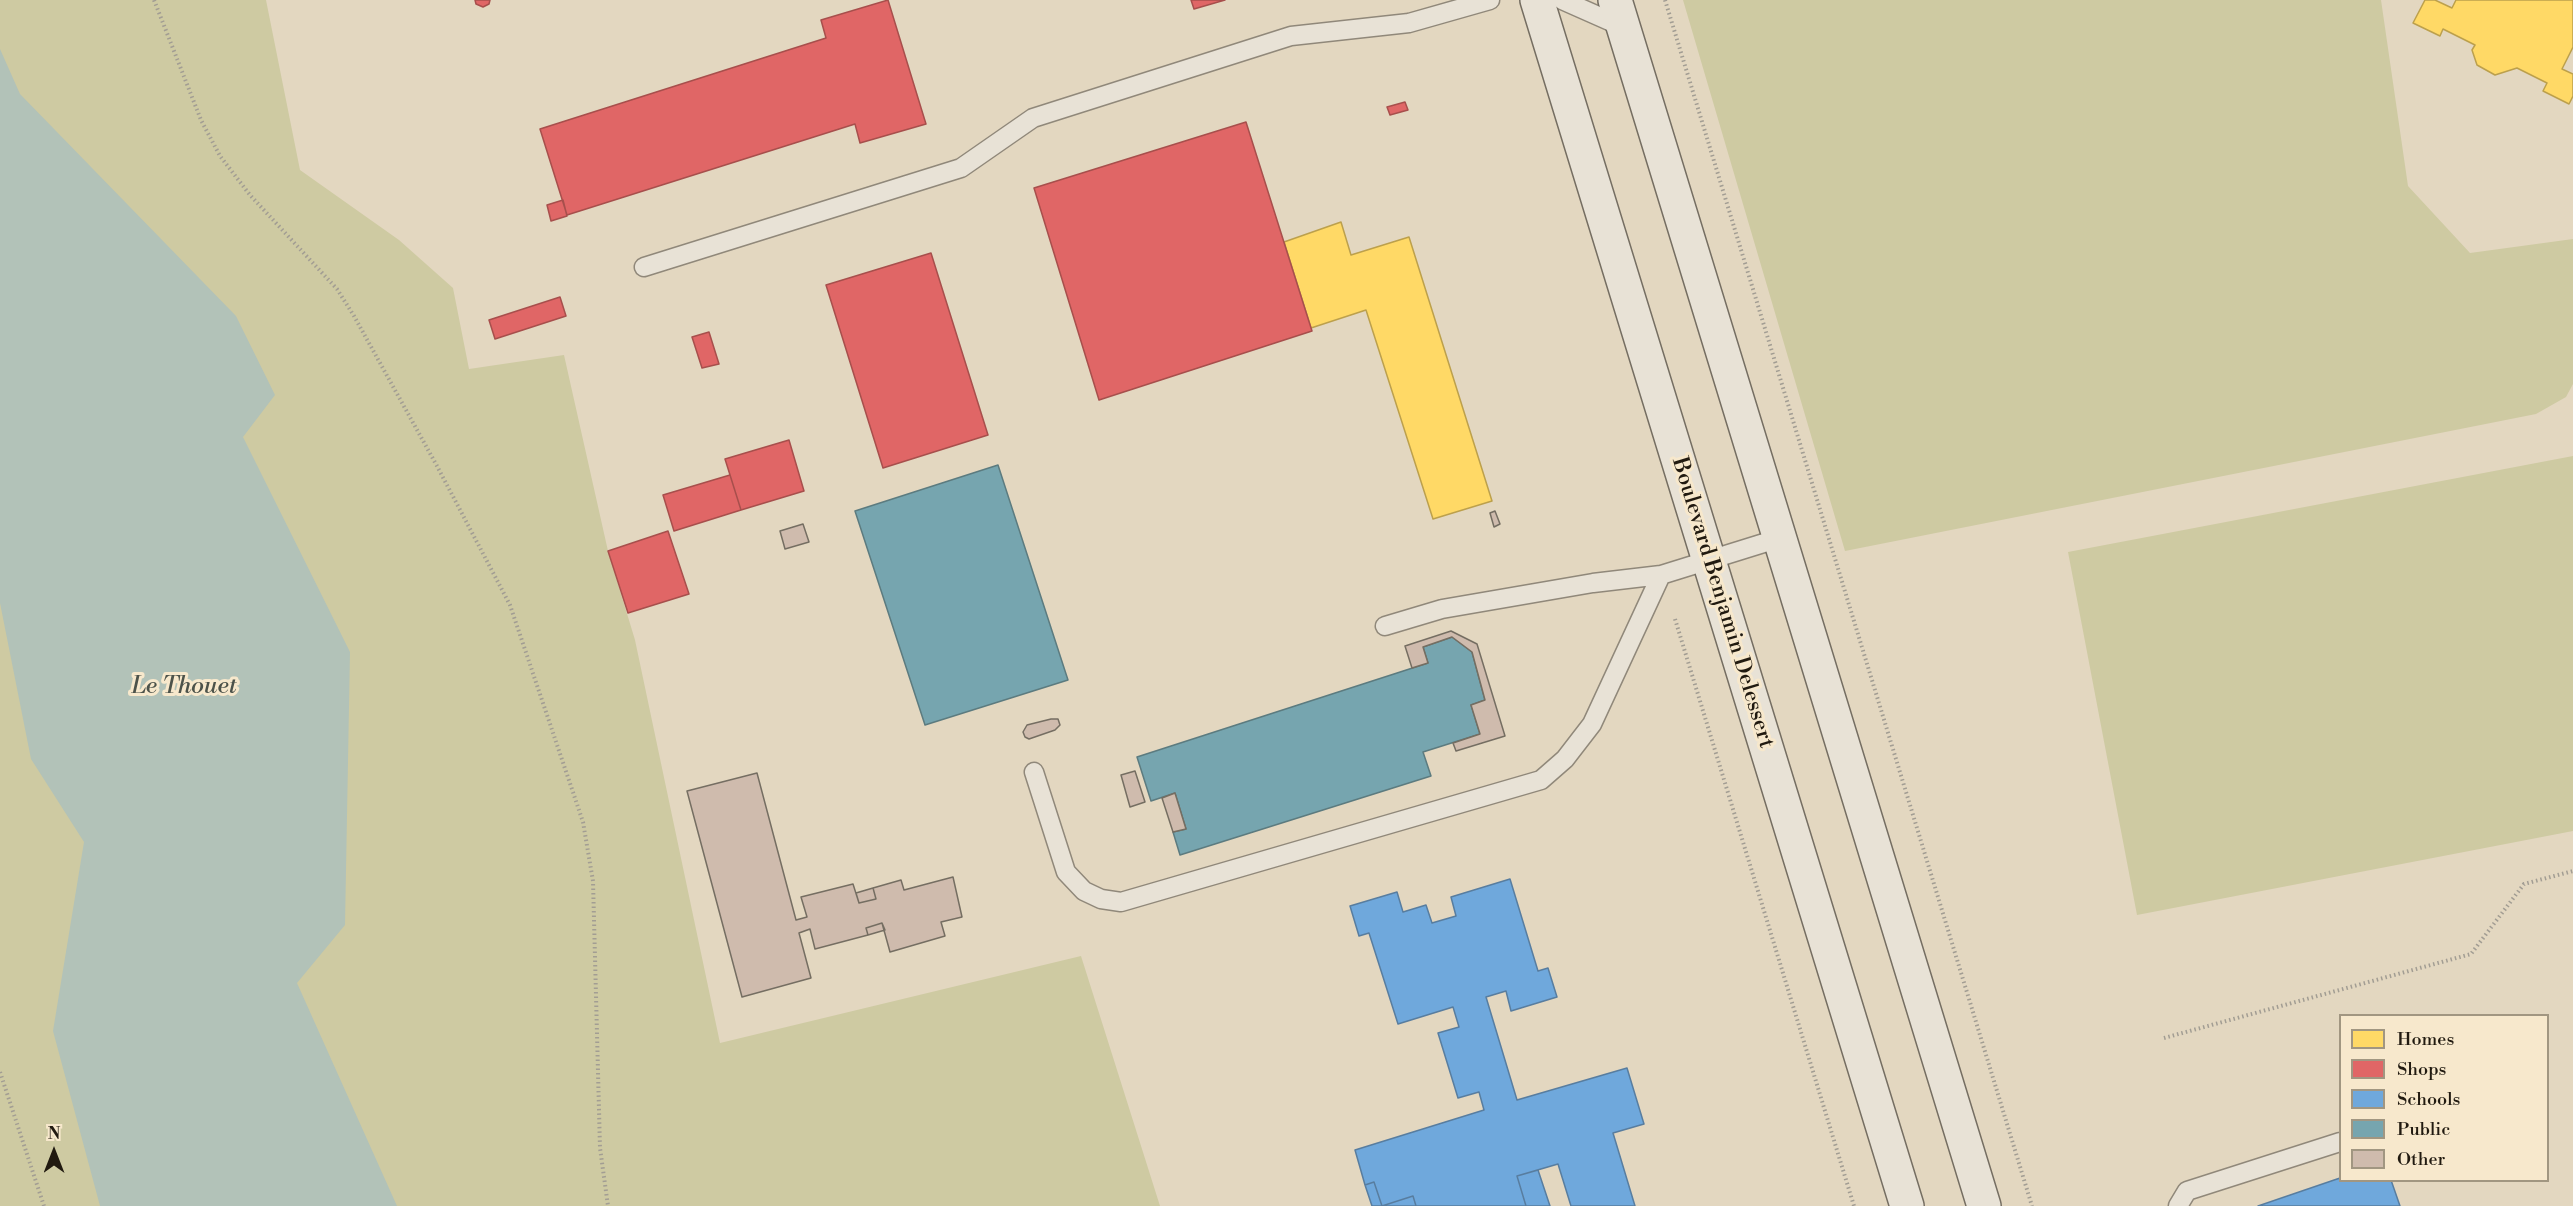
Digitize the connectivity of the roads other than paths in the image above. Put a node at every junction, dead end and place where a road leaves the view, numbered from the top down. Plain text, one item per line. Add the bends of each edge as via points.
1 (1490, 0) edge
2 (1537, 0) edge
3 (1562, 0) edge
4 (1619, 13) edge
5 (644, 267) dead end
6 (1780, 538) junction
7 (1709, 560) junction
8 (1661, 575) junction
9 (1385, 626) dead end
10 (1034, 772) dead end
11 (2339, 1142) edge
12 (1907, 1206) edge
13 (1984, 1206) edge
14 (2178, 1206) edge

1 - 5 lane via 1409,23 1291,36 1033,118 961,168
2 - 7 main road, Boulevard Benjamin Delessert
3 - 4 lane
4 - 6 main road
6 - 7 lane
6 - 13 main road
7 - 8 lane
7 - 12 main road, Boulevard Benjamin Delessert
8 - 9 lane via 1442,609
8 - 10 lane via 1592,724 1565,759 1541,780 1120,902 1101,900 1084,891 1066,872
11 - 14 lane via 2187,1191

